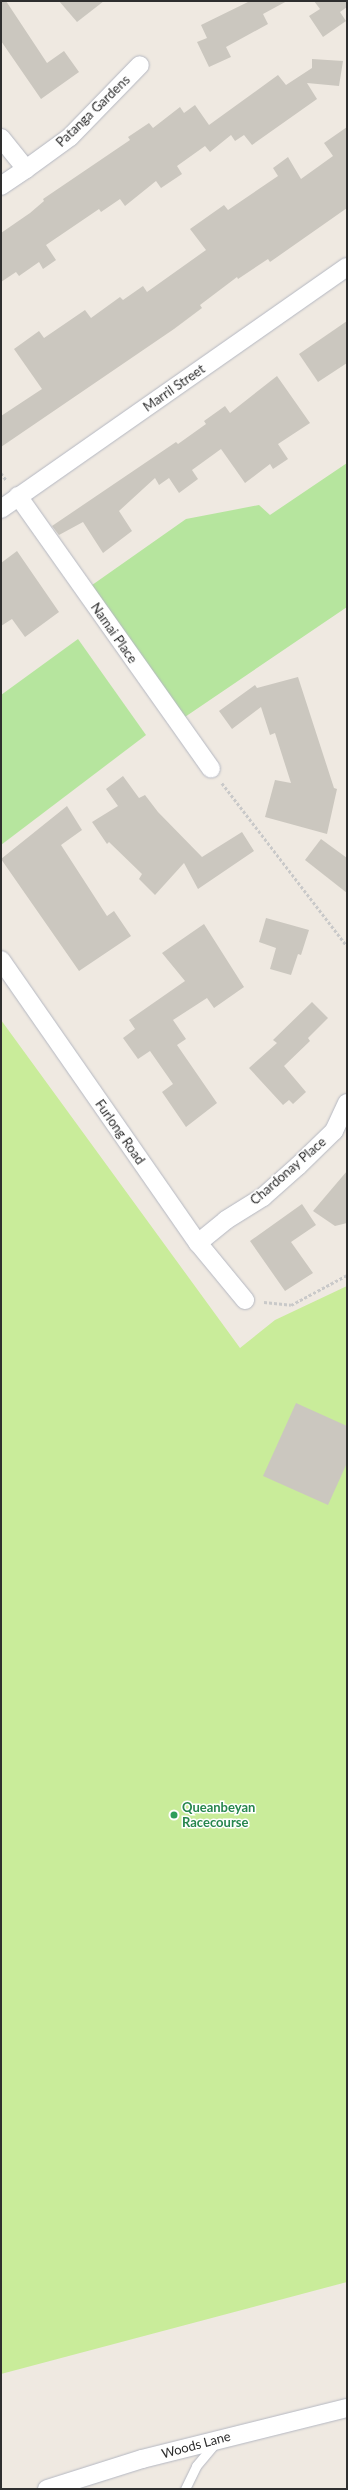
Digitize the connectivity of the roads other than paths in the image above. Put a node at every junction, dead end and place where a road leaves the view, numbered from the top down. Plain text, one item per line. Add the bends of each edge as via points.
1 (140, 66) dead end
2 (1, 138) edge
3 (26, 169) junction
4 (1, 186) edge
5 (347, 268) edge
6 (18, 496) junction
7 (1, 509) edge
8 (211, 769) road end
9 (1, 960) edge
10 (347, 1103) edge
11 (198, 1243) junction
12 (245, 1300) road end
13 (347, 2408) edge
14 (220, 2438) junction
15 (61, 2488) edge
16 (185, 2489) edge

1 - 3 street, Patanga Gardens via 70,137
2 - 3 street
3 - 4 street, Patanga Gardens
5 - 6 street, Marril Street
6 - 7 street, Marril Street
6 - 8 street, Namai Place
9 - 11 street, Furlong Road
10 - 11 street, Chardonay Place via 334,1130 298,1166 263,1196 226,1220
11 - 12 street, Furlong Road
13 - 14 street, Woods Lane
14 - 15 street, Woods Lane
14 - 16 lane via 196,2466

